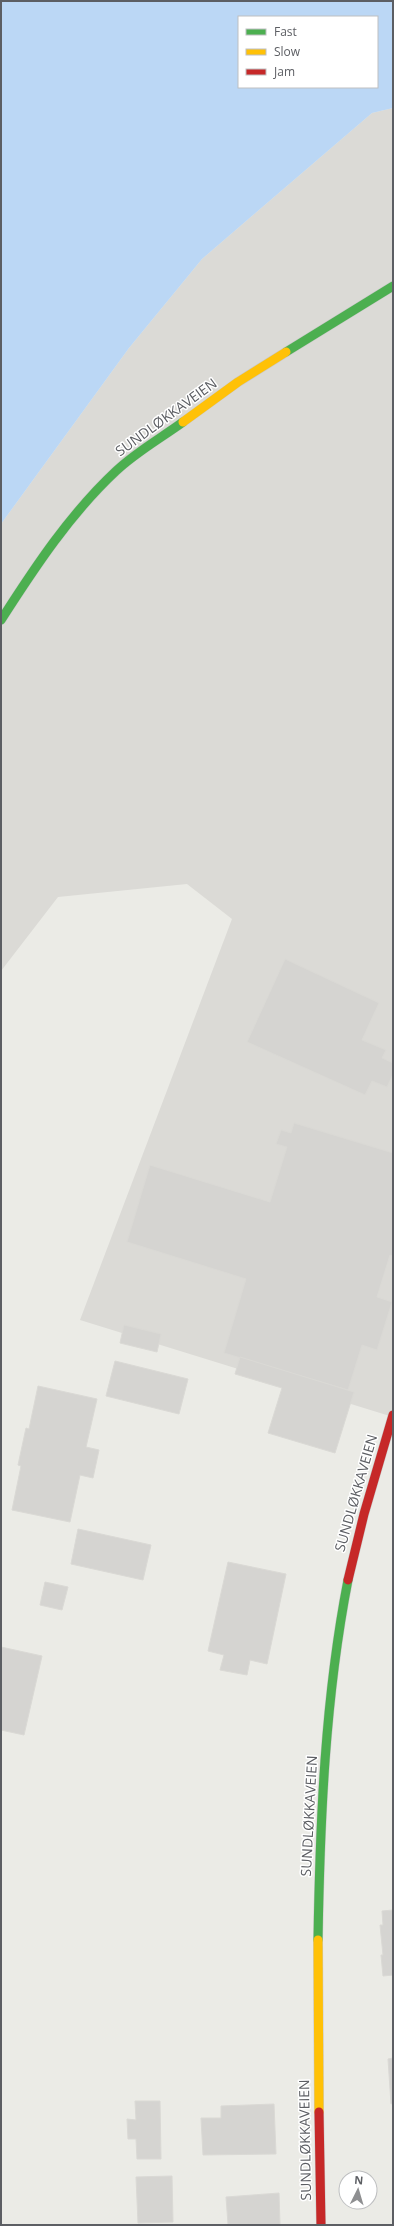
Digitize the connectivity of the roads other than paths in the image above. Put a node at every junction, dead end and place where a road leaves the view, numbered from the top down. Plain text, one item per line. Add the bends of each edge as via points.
1 (393, 286) edge
2 (1, 620) edge
3 (393, 1415) edge
4 (321, 2225) edge

1 - 2 main road, SUNDLØKKAVEIEN via 238,382 116,470 42,557
3 - 4 main road, SUNDLØKKAVEIEN via 364,1510 349,1574 333,1676 319,1880 318,2060

